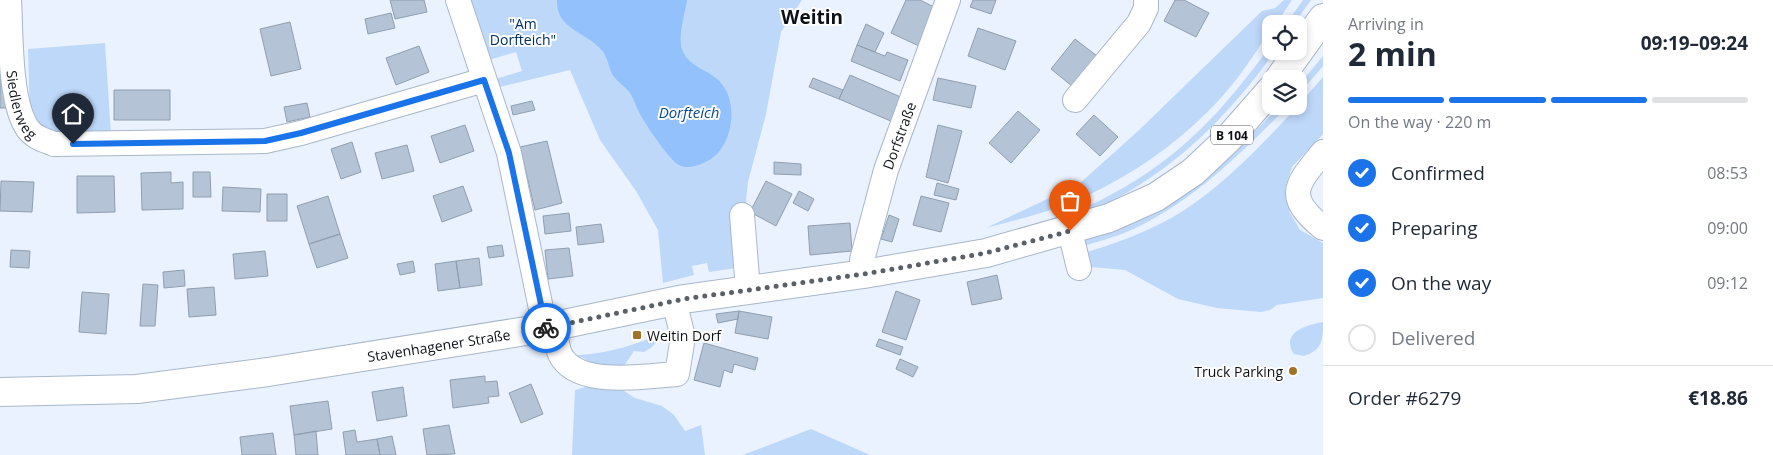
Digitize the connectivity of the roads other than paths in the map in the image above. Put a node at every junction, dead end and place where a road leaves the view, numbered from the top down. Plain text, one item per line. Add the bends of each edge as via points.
1 (9, 0) edge
2 (458, 0) edge
3 (948, 0) edge
4 (1146, 0) edge
5 (1323, 18) edge
6 (1285, 70) edge
7 (484, 80) junction
8 (1075, 100) dead end
9 (1262, 100) edge
10 (1323, 152) edge
11 (742, 215) dead end
12 (1323, 228) edge
13 (1070, 231) junction
14 (1079, 268) dead end
15 (864, 274) junction
16 (748, 290) junction
17 (674, 301) junction
18 (550, 327) junction
19 (0, 392) edge

1 - 7 street, Siedlerweg via 20,111 37,138 54,144 265,141
2 - 7 street
3 - 15 street, Dorfstraße via 886,170 862,260
4 - 8 street via 1139,23
5 - 6 main road
7 - 18 street via 509,153
9 - 13 main road, Stavenhagener Straße / B 104 via 1228,139 1186,177 1156,197 1110,218
10 - 12 street via 1299,181 1297,193 1305,211
11 - 16 street
13 - 14 street
13 - 15 main road, Stavenhagener Straße / B 104 via 986,253
15 - 16 main road, Stavenhagener Straße / B 104
16 - 17 main road, Stavenhagener Straße / B 104
17 - 18 main road, Stavenhagener Straße / B 104
17 - 18 street via 683,337 677,374 610,378 591,375 562,359
18 - 19 main road, Stavenhagener Straße / B 104 via 268,372 137,389

